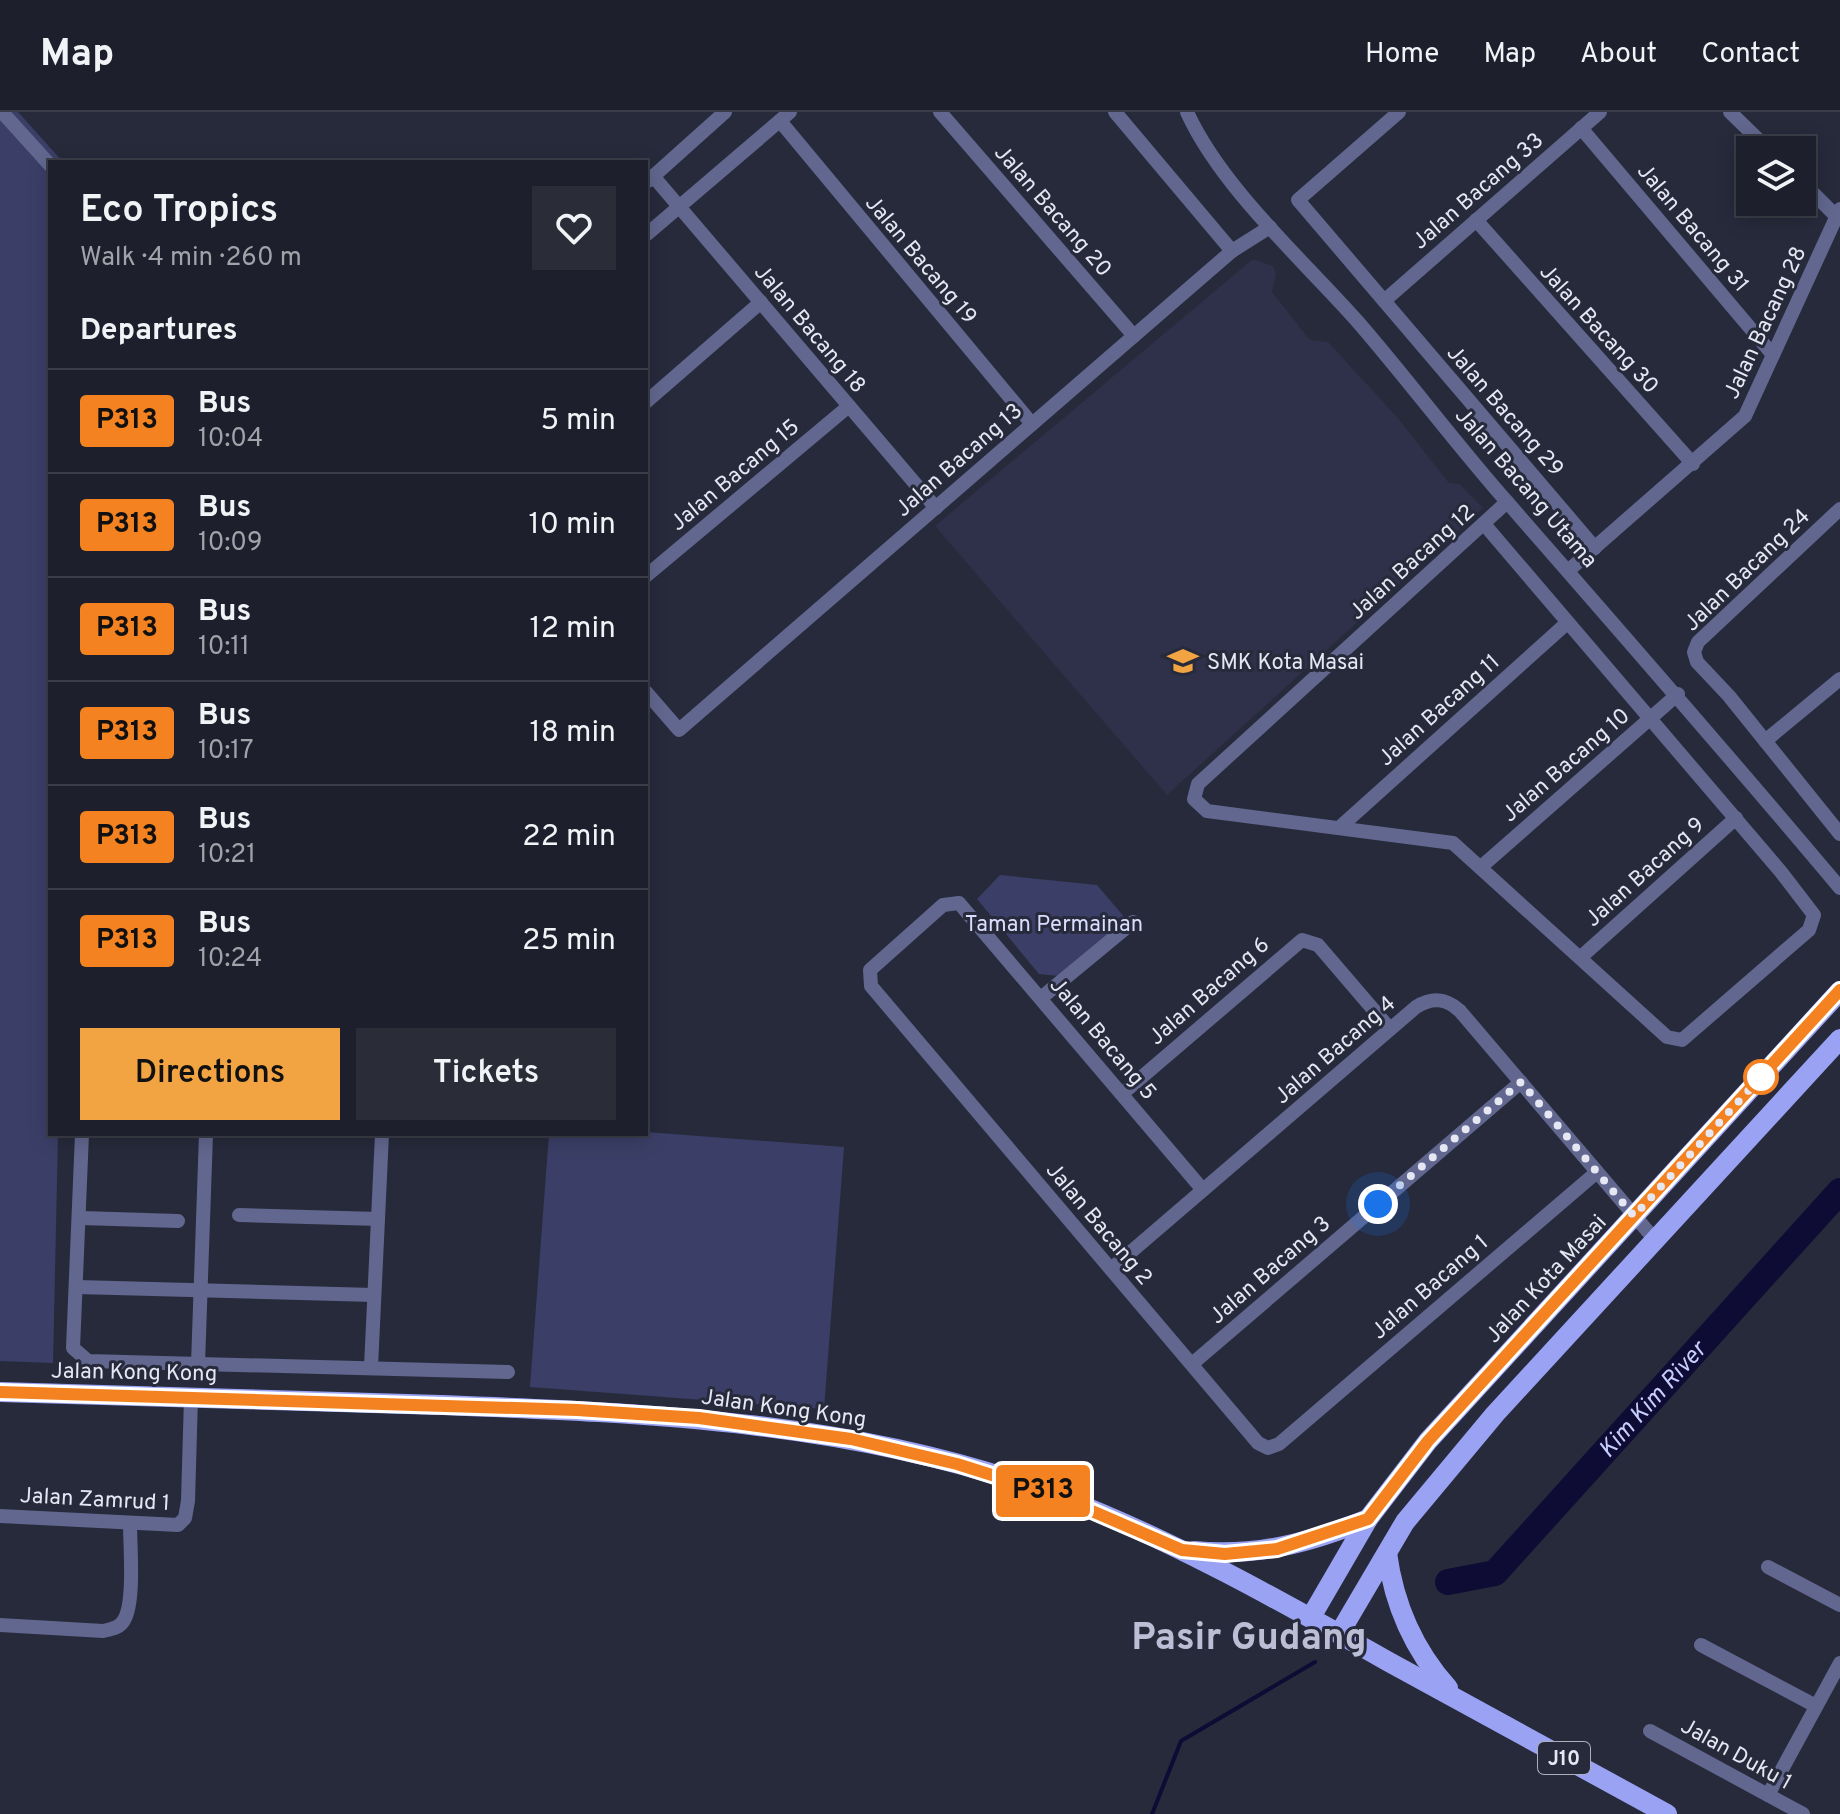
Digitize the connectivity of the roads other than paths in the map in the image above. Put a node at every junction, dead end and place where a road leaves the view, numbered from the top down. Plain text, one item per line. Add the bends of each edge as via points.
1 (2, 112) edge
2 (725, 112) edge
3 (940, 112) edge
4 (1115, 112) edge
5 (1187, 112) edge
6 (1399, 112) edge
7 (1600, 112) edge
8 (1730, 112) edge
9 (785, 117) edge
10 (1581, 128) junction
11 (1755, 136) edge
12 (48, 163) edge
13 (650, 179) edge
14 (1816, 194) edge
15 (679, 207) junction
16 (1838, 212) edge
17 (1476, 220) junction
18 (1270, 227) junction
19 (648, 233) edge
20 (1232, 251) junction
21 (1384, 301) junction
22 (761, 302) junction
23 (1134, 336) junction
24 (1773, 355) junction
25 (648, 400) edge
26 (849, 406) junction
27 (1032, 424) junction
28 (1693, 464) junction
29 (1507, 502) junction
30 (936, 508) junction
31 (1840, 509) edge
32 (1484, 524) junction
33 (1595, 548) junction
34 (1569, 570) junction
35 (648, 574) edge
36 (1567, 623) junction
37 (1840, 679) edge
38 (648, 694) edge
39 (1678, 694) junction
40 (1649, 720) junction
41 (1765, 741) junction
42 (1736, 818) junction
43 (1339, 828) junction
44 (1840, 834) edge
45 (1481, 867) junction
46 (1840, 888) edge
47 (1133, 922) dead end
48 (1581, 957) junction
49 (1840, 991) edge
50 (1041, 998) junction
51 (884, 1002) joint
52 (1390, 1029) junction
53 (1840, 1039) edge
54 (1521, 1082) junction
55 (1122, 1094) junction
56 (82, 1136) edge
57 (206, 1136) edge
58 (382, 1136) edge
59 (1597, 1172) junction
60 (1203, 1190) junction
61 (239, 1215) dead end
62 (1634, 1216) junction
63 (81, 1218) junction
64 (378, 1219) junction
65 (178, 1221) dead end
66 (1656, 1241) junction
67 (1111, 1269) junction
68 (77, 1287) junction
69 (200, 1290) junction
70 (374, 1295) junction
71 (198, 1364) junction
72 (1192, 1364) junction
73 (371, 1367) junction
74 (508, 1372) dead end
75 (0, 1392) edge
76 (191, 1397) junction
77 (1290, 1434) joint
78 (0, 1516) edge
79 (1368, 1519) junction
80 (130, 1524) junction
81 (1182, 1550) junction
82 (1387, 1553) junction
83 (1768, 1567) dead end
84 (1840, 1605) edge
85 (1311, 1617) junction
86 (0, 1625) edge
87 (1339, 1634) junction
88 (1701, 1645) dead end
89 (1840, 1663) edge
90 (1460, 1702) junction
91 (1816, 1706) junction
92 (1650, 1731) dead end
93 (1768, 1795) junction
94 (1667, 1814) edge
95 (1803, 1814) edge

1 - 12 street
2 - 13 street
3 - 23 street, Jalan Bacang 20
4 - 20 street
5 - 18 street, Jalan Bacang Utama via 1197,135
6 - 21 street, Jalan Bacang 29 via 1298,200
7 - 10 street, Jalan Bacang 33
8 - 11 street
9 - 15 street
9 - 27 street, Jalan Bacang 19
10 - 17 street, Jalan Bacang 33
10 - 24 street, Jalan Bacang 31
13 - 15 street, Jalan Bacang 18
14 - 16 street
15 - 19 street
15 - 22 street, Jalan Bacang 18
16 - 24 street, Jalan Bacang 28
17 - 21 street, Jalan Bacang 33
17 - 28 street, Jalan Bacang 30
18 - 20 street, Jalan Bacang 13
18 - 29 street, Jalan Bacang Utama via 1356,320
20 - 23 street, Jalan Bacang 13
21 - 33 street, Jalan Bacang 29
22 - 25 street
22 - 26 street, Jalan Bacang 18
23 - 27 street, Jalan Bacang 13
24 - 28 street, Jalan Bacang 28 via 1745,416
26 - 30 street, Jalan Bacang 18
26 - 35 street, Jalan Bacang 15
27 - 30 street, Jalan Bacang 13
28 - 33 street, Jalan Bacang 28
29 - 32 street, Jalan Bacang 12
29 - 34 street, Jalan Bacang Utama
30 - 38 street, Jalan Bacang 13 via 679,730
31 - 41 street, Jalan Bacang 24 via 1698,642 1694,652
32 - 36 street
32 - 43 street, Jalan Bacang 12 via 1193,794 1203,810
33 - 34 street, Jalan Bacang 28
34 - 39 street, Jalan Bacang Utama
36 - 40 street
36 - 43 street, Jalan Bacang 11
37 - 41 street
39 - 40 street, Jalan Bacang 10
39 - 46 street, Jalan Bacang Utama
40 - 42 street
40 - 45 street, Jalan Bacang 10
41 - 44 street
42 - 48 street, Jalan Bacang 9
42 - 48 street via 1811,910 1814,921 1806,933 1682,1040 1671,1040
43 - 45 street via 1453,843
45 - 48 street
47 - 50 street
49 - 62 main road, Jalan Kota Masai
50 - 51 street, Jalan Bacang 5 via 959,903 948,902 873,965 869,981
50 - 55 street, Jalan Bacang 5
51 - 67 street, Jalan Bacang 2
52 - 54 street, Jalan Bacang 4 via 1424,1002 1444,1001 1460,1011
52 - 55 street, Jalan Bacang 6 via 1314,941 1297,943
52 - 60 street, Jalan Bacang 4
53 - 66 main road
54 - 59 street, Jalan Bacang 4
54 - 72 street, Jalan Bacang 3
55 - 60 street, Jalan Bacang 5
56 - 63 street
57 - 69 street
58 - 64 street
59 - 62 street, Jalan Bacang 4
59 - 77 street, Jalan Bacang 1
60 - 67 street, Jalan Bacang 4
61 - 64 street
62 - 66 street, Jalan Bacang 4
62 - 79 main road, Jalan Kota Masai via 1428,1441
63 - 65 street
63 - 68 street
64 - 70 street
66 - 82 main road via 1495,1414 1405,1522
67 - 72 street, Jalan Bacang 2
68 - 69 street
68 - 71 street via 73,1348 80,1356 88,1361
69 - 70 street
69 - 71 street
70 - 73 street
71 - 73 street
72 - 77 street, Jalan Bacang 2 via 1263,1446 1274,1447
73 - 74 street
75 - 76 main road, Jalan Kong Kong / J10
76 - 80 street, Jalan Zamrud 1 via 185,1518 178,1525
76 - 81 main road, Jalan Kong Kong / J10 via 577,1410 699,1418 851,1439 1055,1495
78 - 80 street, Jalan Zamrud 1
79 - 81 main road via 1277,1549 1225,1554
79 - 85 main road, Jalan Kota Masai
80 - 86 street via 128,1605 116,1628
81 - 85 main road, Jalan Kong Kong / J10
82 - 87 main road
82 - 90 main road via 1391,1582 1416,1646
83 - 84 street
85 - 87 main road, Jalan Kong Kong / J10
87 - 90 main road, Jalan Kong Kong / J10
88 - 91 street
89 - 91 street
90 - 94 main road, Jalan Kong Kong / J10
91 - 93 street
92 - 93 street, Jalan Duku 1
93 - 95 street, Jalan Duku 1

